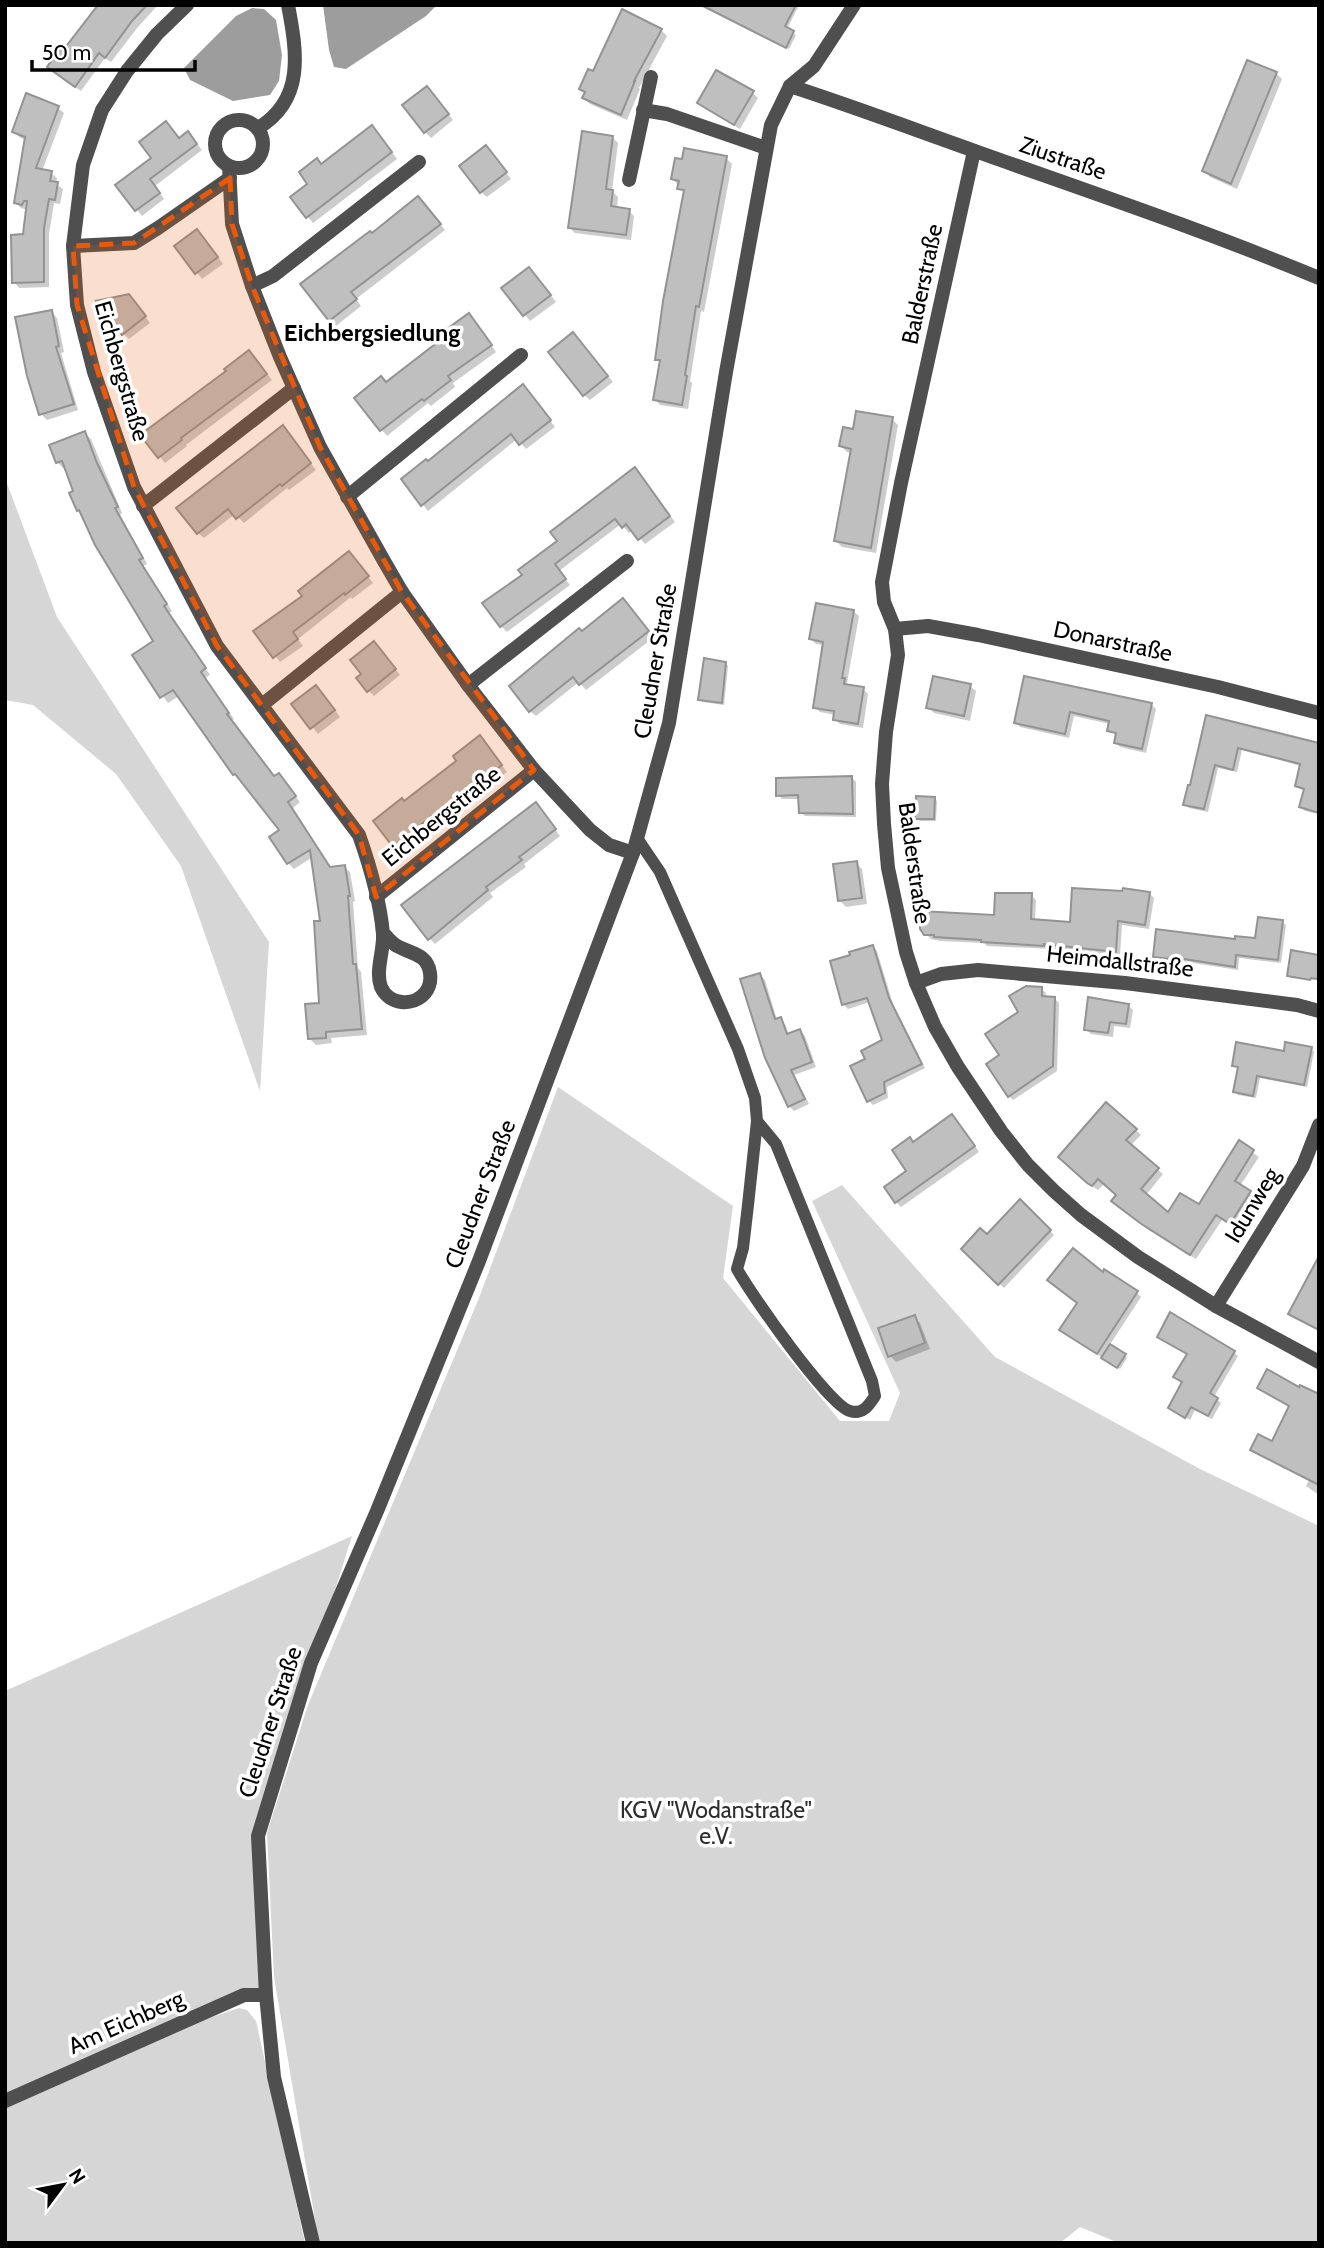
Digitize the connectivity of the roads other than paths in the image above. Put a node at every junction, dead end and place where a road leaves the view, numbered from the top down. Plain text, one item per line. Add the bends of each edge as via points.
1 (187, 5) edge
2 (288, 5) edge
3 (854, 5) edge
4 (651, 77) dead end
5 (790, 86) junction
6 (643, 110) junction
7 (258, 128) junction
8 (766, 148) junction
9 (974, 151) junction
10 (419, 162) dead end
11 (230, 172) junction
12 (629, 180) dead end
13 (73, 246) junction
14 (1319, 278) edge
15 (252, 286) junction
16 (521, 355) dead end
17 (294, 388) junction
18 (347, 497) junction
19 (144, 506) junction
20 (627, 561) dead end
21 (402, 592) junction
22 (895, 629) junction
23 (468, 685) junction
24 (262, 705) junction
25 (1319, 713) edge
26 (534, 770) junction
27 (637, 838) junction
28 (632, 853) junction
29 (376, 897) junction
30 (383, 933) junction
31 (916, 983) junction
32 (1319, 1012) edge
33 (757, 1121) junction
34 (1319, 1125) edge
35 (1216, 1306) junction
36 (1319, 1362) edge
37 (266, 1995) junction
38 (5, 2101) edge
39 (313, 2243) edge

1 - 13 street, Eichbergstraße via 127,71 102,110 83,165
2 - 7 street via 295,40 294,78 287,101
3 - 5 street, Cleudner Straße via 814,66
4 - 6 street
5 - 8 street, Cleudner Straße via 771,125
5 - 9 street, Ziustraße
6 - 8 street
6 - 12 street
7 - 11 street via 263,137 259,159
7 - 11 street, Eichbergstraße via 238,119 219,129 215,150
8 - 27 street, Cleudner Straße via 669,723
9 - 14 street, Ziustraße
9 - 22 street, Balderstraße via 882,582
10 - 15 street via 273,276
11 - 13 street via 134,243
11 - 15 street, Eichbergstraße via 232,223
13 - 19 street, Eichbergstraße via 77,306 94,372
15 - 17 street, Eichbergstraße
16 - 18 street
17 - 18 street, Eichbergstraße
17 - 19 street
18 - 21 street, Eichbergstraße
19 - 24 street, Eichbergstraße via 216,646
20 - 23 street
21 - 23 street, Eichbergstraße
21 - 24 street
22 - 25 street, Donarstraße via 928,626 978,635
22 - 31 street, Balderstraße via 898,655 886,732 884,824 888,867
23 - 26 street, Eichbergstraße
24 - 29 street, Eichbergstraße via 359,835
26 - 28 street, Eichbergstraße via 590,830 609,845
26 - 29 street, Eichbergstraße
27 - 28 street, Cleudner Straße
27 - 33 lane via 660,872 738,1049 755,1098
28 - 37 street, Cleudner Straße via 479,1261 311,1663 258,1836
29 - 30 street, Eichbergstraße
30 - 30 street, Eichbergstraße via 395,945 418,954 429,968 428,989 419,999 393,1000 382,989
31 - 32 street, Heimdallstraße via 941,974 978,970 1125,983 1297,1005
31 - 35 street, Balderstraße via 958,1068 1028,1165 1091,1223
33 - 33 lane via 737,1269 763,1311 834,1401 851,1412 860,1411 875,1396 873,1381 776,1144
34 - 35 street, Idunweg via 1303,1166
35 - 36 street, Balderstraße
37 - 38 street, Am Eichberg via 244,1994
37 - 39 street, Cleudner Straße via 274,2077

